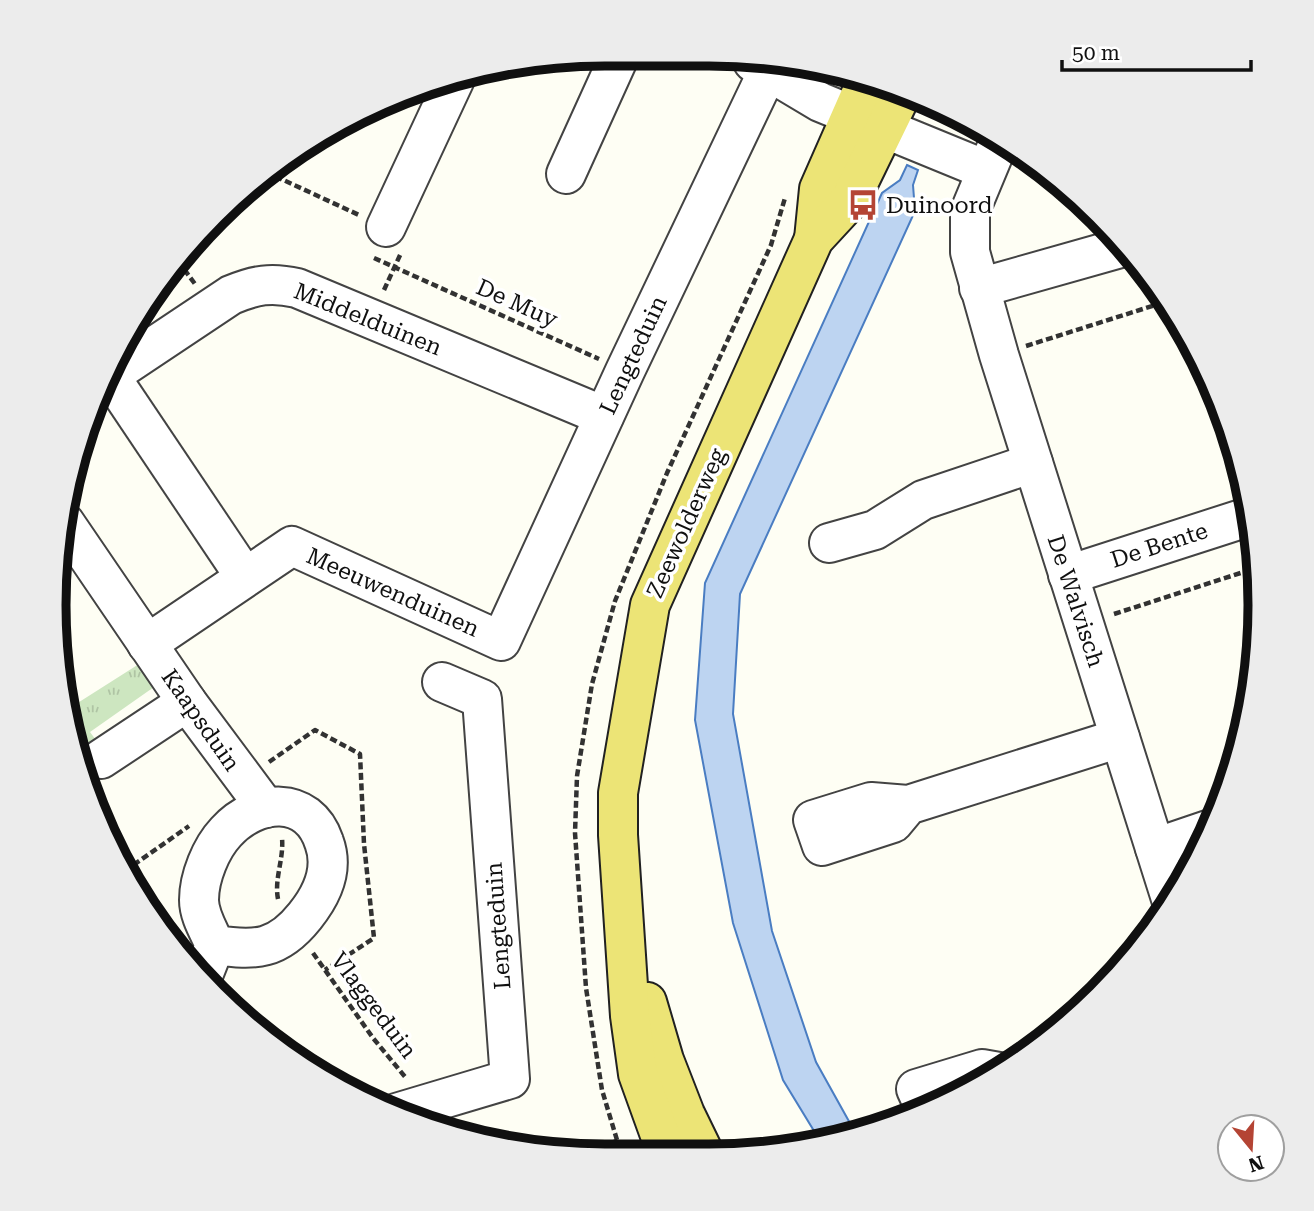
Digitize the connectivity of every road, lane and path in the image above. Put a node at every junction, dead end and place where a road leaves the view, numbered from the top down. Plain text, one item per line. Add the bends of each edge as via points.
1 (615, 66) edge
2 (756, 69) edge
3 (768, 70) edge
4 (450, 90) edge
5 (867, 91) edge
6 (893, 99) edge
7 (868, 122) junction
8 (993, 155) edge
9 (566, 174) dead end
10 (278, 177) edge
11 (386, 227) junction
12 (1114, 250) edge
13 (394, 268) junction
14 (979, 288) junction
15 (1156, 304) edge
16 (370, 319) junction
17 (999, 355) junction
18 (122, 367) edge
19 (625, 371) junction
20 (114, 386) edge
21 (604, 416) junction
22 (1033, 463) junction
23 (1240, 519) edge
24 (71, 532) edge
25 (829, 543) dead end
26 (1246, 571) edge
27 (1068, 575) junction
28 (245, 577) junction
29 (1084, 623) junction
30 (501, 641) joint
31 (147, 644) junction
32 (442, 682) dead end
33 (187, 702) junction
34 (1120, 738) junction
35 (101, 759) dead end
36 (908, 805) dead end
37 (265, 808) junction
38 (192, 824) dead end
39 (1196, 835) edge
40 (1155, 848) junction
41 (134, 865) edge
42 (1167, 888) edge
43 (295, 928) junction
44 (208, 962) edge
45 (983, 1069) edge
46 (921, 1100) edge
47 (408, 1107) edge
48 (412, 1108) edge
49 (617, 1141) dead end
50 (607, 1144) edge
51 (689, 1144) edge

1 - 9 street
2 - 19 street, Lengteduin
3 - 7 street via 820,102
4 - 11 street
5 - 7 main road, Zeewolderweg
6 - 7 main road, Zeewolderweg
7 - 8 street
7 - 51 main road, Zeewolderweg via 850,200 814,239 650,605 618,793 622,907 627,951 685,1114
8 - 14 street, De Walvisch via 970,211 970,252
10 - 11 path
11 - 13 path via 408,237
12 - 14 street
13 - 16 path
13 - 19 path, De Muy
14 - 17 street, De Walvisch
15 - 17 path
16 - 18 street, Middelduinen via 297,288 276,283 247,288
16 - 21 street, Middelduinen
17 - 22 street, De Walvisch
19 - 21 street, Lengteduin
20 - 28 street
21 - 30 street, Lengteduin
22 - 25 street via 923,500 875,530
22 - 27 street, De Walvisch
23 - 27 street, De Bente
24 - 31 street, Kaapsduin
26 - 29 path
27 - 29 street, De Walvisch
28 - 30 street, Meeuwenduinen via 292,546
28 - 31 street, Meeuwenduinen
29 - 34 street, De Walvisch
31 - 33 street, Kaapsduin
32 - 48 street, Lengteduin via 482,699 510,1079
33 - 35 street
33 - 37 street, Kaapsduin
34 - 36 street
34 - 40 street, De Walvisch
37 - 43 path via 282,834 277,891 284,914
37 - 43 street via 302,810 316,822 326,848 329,861 322,890
37 - 44 street via 248,814 226,832 208,861 199,901
38 - 41 path
39 - 40 street
40 - 42 street, De Walvisch
43 - 44 street via 274,943
43 - 47 path, Vlaggeduin via 411,1084
45 - 46 street via 916,1089
49 - 50 path

